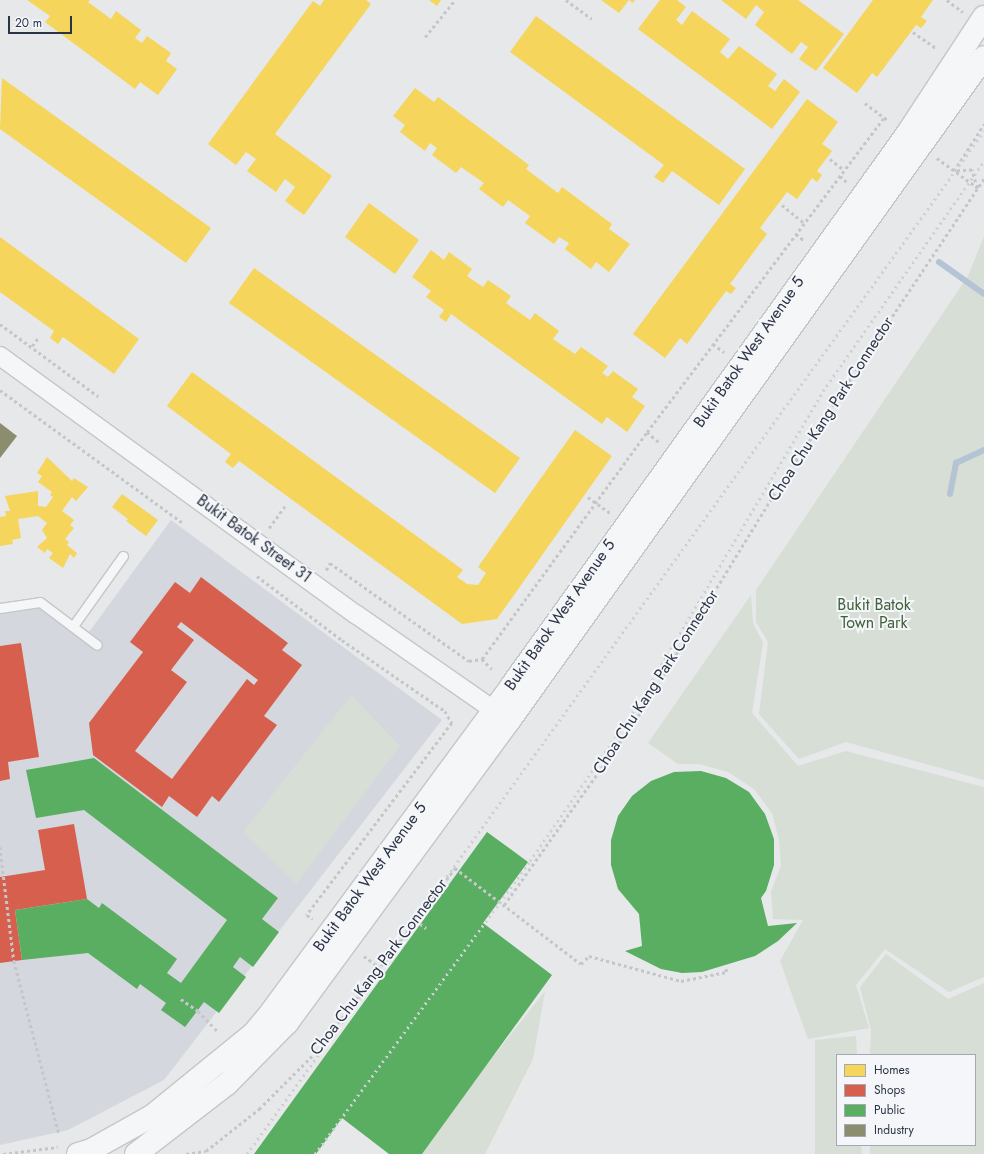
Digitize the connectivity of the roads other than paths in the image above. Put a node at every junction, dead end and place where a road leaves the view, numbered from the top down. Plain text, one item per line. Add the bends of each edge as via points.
1 (984, 17) edge
2 (984, 57) edge
3 (0, 356) edge
4 (123, 556) dead end
5 (0, 608) edge
6 (73, 626) junction
7 (98, 645) dead end
8 (500, 715) junction
9 (87, 1153) edge
10 (136, 1154) edge

1 - 8 street, Bukit Batok West Avenue 5 via 906,134
2 - 8 street, Bukit Batok West Avenue 5
3 - 8 street, Bukit Batok Street 31 via 357,615
4 - 6 lane
5 - 6 lane via 40,602
6 - 7 lane
8 - 9 street, Bukit Batok West Avenue 5 via 253,1034 152,1116
8 - 10 street, Bukit Batok West Avenue 5 via 287,1022 227,1084

